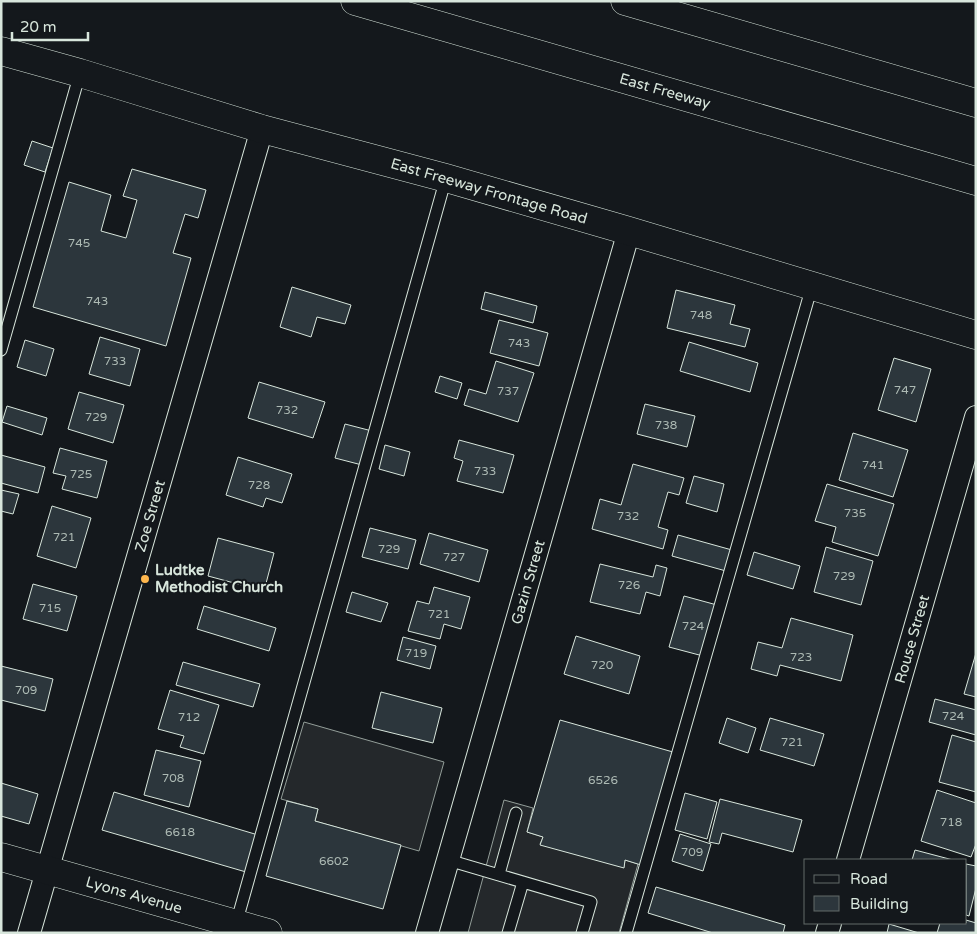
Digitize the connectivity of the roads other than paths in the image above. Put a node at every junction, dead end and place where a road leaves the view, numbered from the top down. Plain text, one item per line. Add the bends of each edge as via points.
1 (355, 1) edge
2 (625, 1) edge
3 (1, 51) edge
4 (80, 74) junction
5 (976, 102) edge
6 (262, 129) junction
7 (446, 178) junction
8 (976, 180) edge
9 (629, 231) junction
10 (812, 286) junction
11 (976, 335) edge
12 (1, 350) edge
13 (976, 417) edge
14 (516, 813) dead end
15 (1, 857) edge
16 (848, 859) edge
17 (448, 860) junction
18 (48, 871) junction
19 (499, 874) junction
20 (523, 882) junction
21 (234, 928) edge
22 (29, 933) edge
23 (268, 933) edge
24 (427, 933) edge
25 (508, 933) edge
26 (582, 933) edge
27 (626, 933) edge

1 - 8 main road, East Freeway
2 - 5 main road
3 - 4 main road, East Freeway Frontage Road
4 - 6 main road, East Freeway Frontage Road
4 - 12 lane
6 - 7 main road, East Freeway Frontage Road
6 - 18 street, Zoe Street
7 - 9 main road, East Freeway Frontage Road
7 - 21 lane
9 - 10 main road, East Freeway Frontage Road
9 - 17 street, Gazin Street
10 - 11 main road, East Freeway Frontage Road
10 - 27 lane
13 - 16 street, Rouse Street
14 - 19 lane
15 - 18 main road, Lyons Avenue
17 - 19 lane
17 - 24 street, Gazin Street
18 - 21 main road, Lyons Avenue
18 - 22 street, Zoe Street
19 - 20 lane
20 - 25 lane
20 - 26 lane via 591,902
21 - 23 main road, Lyons Avenue

